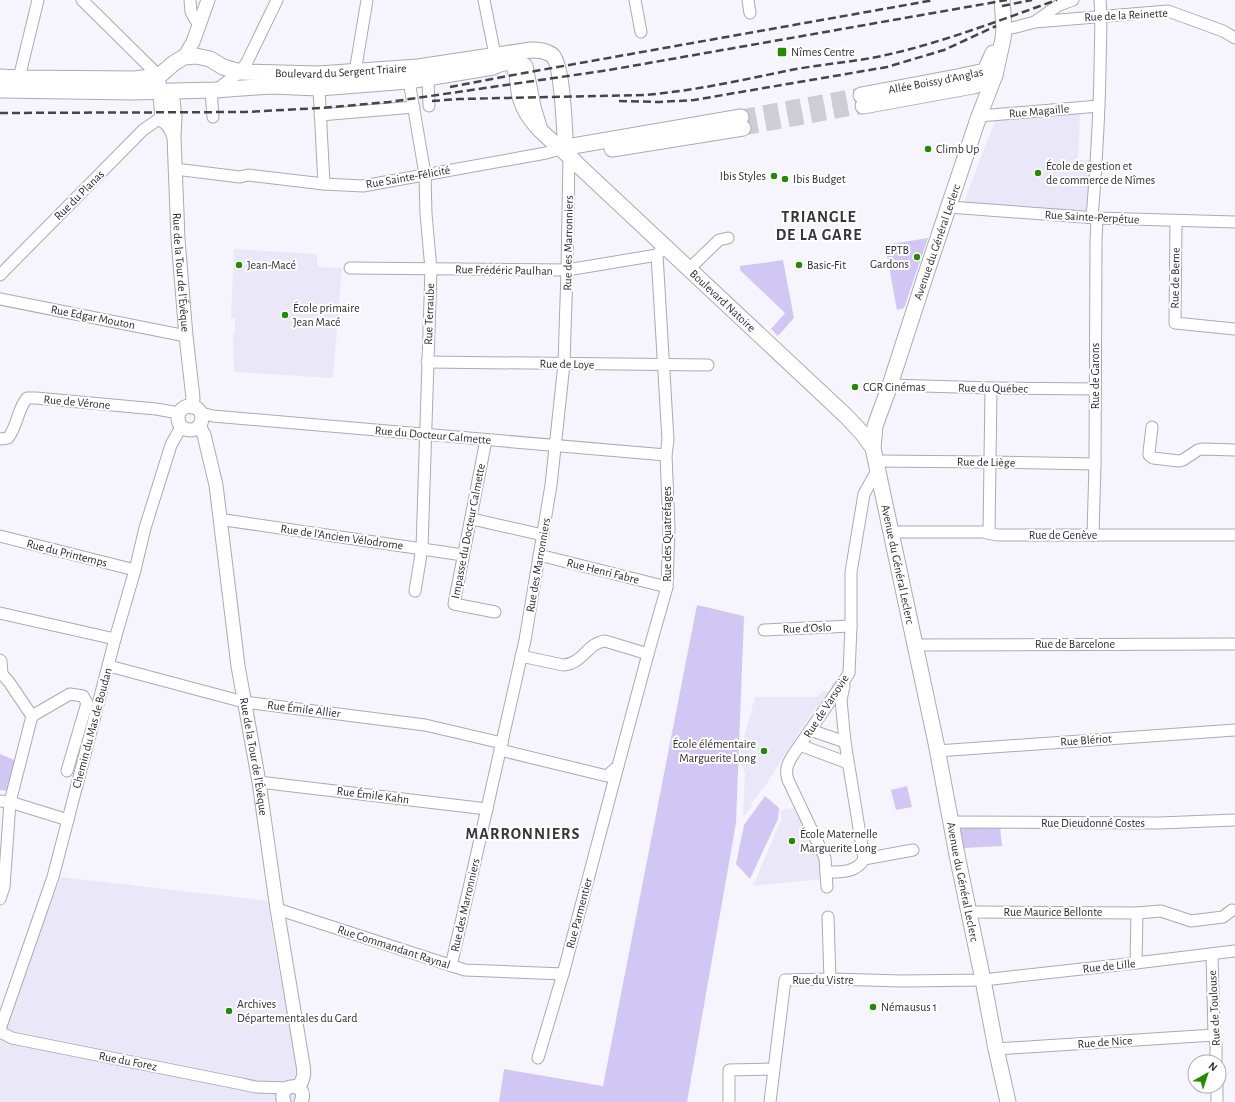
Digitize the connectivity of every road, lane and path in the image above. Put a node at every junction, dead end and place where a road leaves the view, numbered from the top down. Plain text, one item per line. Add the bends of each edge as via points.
1 (38, 0) edge
2 (82, 0) edge
3 (190, 0) edge
4 (208, 0) edge
5 (277, 0) edge
6 (367, 0) edge
7 (484, 0) edge
8 (636, 0) edge
9 (748, 0) edge
10 (993, 0) edge
11 (1002, 0) edge
12 (1011, 0) edge
13 (1073, 0) edge
14 (1100, 0) edge
15 (750, 13) dead end
16 (1101, 16) junction
17 (1035, 22) junction
18 (198, 24) junction
19 (641, 32) dead end
20 (1007, 33) junction
21 (1235, 38) edge
22 (494, 61) junction
23 (180, 62) junction
24 (514, 62) joint
25 (240, 72) junction
26 (355, 72) junction
27 (990, 73) junction
28 (159, 76) junction
29 (0, 77) edge
30 (19, 78) junction
31 (428, 78) junction
32 (409, 81) junction
33 (319, 88) junction
34 (0, 90) edge
35 (213, 90) junction
36 (170, 91) junction
37 (862, 101) tunnel mouth
38 (429, 106) dead end
39 (1099, 106) junction
40 (414, 107) junction
41 (320, 115) junction
42 (979, 116) junction
43 (213, 117) dead end
44 (162, 120) junction
45 (742, 123) tunnel mouth
46 (540, 130) junction
47 (174, 137) junction
48 (565, 147) junction
49 (176, 169) junction
50 (425, 174) junction
51 (324, 184) junction
52 (949, 207) junction
53 (1095, 218) junction
54 (1176, 221) junction
55 (1235, 222) edge
56 (728, 238) dead end
57 (661, 251) junction
58 (350, 268) dead end
59 (431, 269) junction
60 (689, 269) junction
61 (568, 270) junction
62 (0, 275) edge
63 (0, 299) edge
64 (1235, 328) edge
65 (186, 336) junction
66 (427, 362) junction
67 (564, 364) junction
68 (708, 365) dead end
69 (664, 366) junction
70 (890, 385) junction
71 (991, 388) junction
72 (1095, 389) junction
73 (179, 413) junction
74 (197, 415) junction
75 (181, 427) junction
76 (1152, 427) dead end
77 (425, 435) junction
78 (0, 439) edge
79 (486, 440) junction
80 (555, 446) junction
81 (1235, 450) edge
82 (666, 455) junction
83 (876, 459) junction
84 (990, 462) junction
85 (1095, 464) junction
86 (220, 518) junction
87 (472, 519) junction
88 (892, 532) junction
89 (989, 533) junction
90 (1093, 534) junction
91 (543, 535) junction
92 (1235, 535) edge
93 (0, 536) edge
94 (422, 548) junction
95 (464, 555) junction
96 (539, 555) junction
97 (135, 570) junction
98 (667, 588) junction
99 (415, 591) dead end
100 (495, 612) dead end
101 (0, 613) edge
102 (851, 626) junction
103 (764, 630) dead end
104 (115, 640) junction
105 (1235, 644) edge
106 (915, 645) junction
107 (648, 654) junction
108 (521, 656) junction
109 (0, 660) edge
110 (109, 666) junction
111 (844, 681) junction
112 (244, 702) junction
113 (32, 716) junction
114 (810, 730) junction
115 (1235, 730) edge
116 (845, 742) junction
117 (501, 746) junction
118 (805, 747) dead end
119 (937, 750) junction
120 (848, 763) junction
121 (618, 766) junction
122 (67, 771) dead end
123 (259, 782) junction
124 (5, 802) edge
125 (486, 808) junction
126 (68, 820) junction
127 (1235, 820) edge
128 (951, 822) junction
129 (912, 850) dead end
130 (864, 859) junction
131 (826, 872) junction
132 (827, 886) dead end
133 (0, 899) edge
134 (277, 909) junction
135 (1232, 910) dead end
136 (968, 912) junction
137 (1137, 913) junction
138 (828, 917) dead end
139 (1235, 951) edge
140 (1212, 954) junction
141 (1136, 963) junction
142 (450, 966) junction
143 (563, 974) junction
144 (830, 979) junction
145 (983, 980) junction
146 (0, 1029) edge
147 (0, 1032) edge
148 (1214, 1035) junction
149 (996, 1049) junction
150 (1216, 1054) edge
151 (538, 1058) dead end
152 (773, 1069) junction
153 (256, 1087) junction
154 (293, 1088) junction
155 (284, 1102) edge
156 (301, 1102) edge
157 (729, 1102) edge
158 (770, 1102) edge
159 (1008, 1102) edge

1 - 30 street
2 - 28 street
3 - 18 street via 191,12
4 - 18 street
5 - 25 street
6 - 26 street
7 - 22 street
8 - 19 street
9 - 15 street
10 - 27 main road, Allée Boissy d'Anglas via 994,40
11 - 20 main road, Avenue du Général Leclerc via 1004,28
12 - 20 main road, Avenue du Général Leclerc
13 - 17 street via 1059,5
14 - 16 street, Rue de Garons
16 - 17 street, Rue de la Reinette
16 - 21 street, Rue de la Reinette via 1168,10 1224,31
16 - 39 street, Rue de Garons
17 - 20 street, Rue de la Reinette
18 - 23 street via 193,42
20 - 27 main road, Avenue du Général Leclerc
22 - 24 main road, Boulevard du Sergent Triaire via 498,64
22 - 26 main road, Boulevard du Sergent Triaire
22 - 31 main road, Boulevard du Sergent Triaire
22 - 46 main road via 512,68 517,73 521,101
22 - 48 main road, Boulevard du Sergent Triaire via 531,50 545,51 553,55 558,64 564,107
23 - 25 main road, Boulevard du Sergent Triaire via 196,56
23 - 28 main road via 174,63
23 - 36 main road via 172,76
24 - 46 main road, Boulevard Natoire via 525,66
25 - 26 main road, Boulevard du Sergent Triaire
25 - 35 street
27 - 37 main road, Allée Boissy d'Anglas via 983,83 973,86
27 - 42 main road, Avenue du Général Leclerc
28 - 30 main road via 134,79
28 - 36 street
29 - 30 main road
31 - 32 main road, Boulevard du Sergent Triaire
31 - 38 street
32 - 33 main road, Boulevard du Sergent Triaire
32 - 40 street, Rue Terraube
33 - 35 main road, Boulevard du Sergent Triaire via 271,86
33 - 41 street
34 - 36 main road, Boulevard du Sergent Triaire
35 - 36 main road, Boulevard du Sergent Triaire
35 - 43 street
36 - 44 street
36 - 47 street, Rue de la Tour de l'Évêque via 175,117
39 - 42 street, Rue Magaille
39 - 53 street, Rue de Garons
40 - 41 street
40 - 50 street, Rue Terraube
41 - 51 street
42 - 52 main road, Avenue du Général Leclerc
44 - 47 street, Rue de la Tour de l'Évêque via 170,127
44 - 62 street, Rue du Planas via 143,130
45 - 48 main road
46 - 48 main road, Boulevard Natoire
47 - 49 street, Rue de la Tour de l'Évêque
48 - 50 street, Rue Sainte-Félicité via 546,153
48 - 57 main road, Boulevard Natoire via 579,166
48 - 61 street, Rue des Marronniers
49 - 51 street, Rue Sainte-Félicité
49 - 65 street, Rue de la Tour de l'Évêque via 178,238
50 - 51 street, Rue Sainte-Félicité via 363,186
50 - 59 street, Rue Terraube
52 - 53 street, Rue Sainte-Perpétue
52 - 70 main road, Avenue du Général Leclerc
53 - 54 street, Rue Sainte-Perpétue
53 - 72 street, Rue de Garons
54 - 55 street, Rue Sainte-Perpétue
54 - 64 street, Rue de Berne via 1175,323
56 - 60 street via 719,240
57 - 60 main road, Boulevard Natoire
57 - 61 street, Rue Frédéric Paulhan
57 - 69 street, Rue des Quatrefages
58 - 59 street, Rue Frédéric Paulhan
59 - 61 street, Rue Frédéric Paulhan
59 - 66 street, Rue Terraube
60 - 83 main road, Boulevard Natoire via 846,416 862,433
61 - 67 street, Rue des Marronniers
63 - 65 street, Rue Edgar Mouton
65 - 74 street, Rue de la Tour de l'Évêque
66 - 67 street, Rue de Loye
66 - 77 street, Rue Terraube
67 - 69 street, Rue de Loye
67 - 80 street, Rue des Marronniers
68 - 69 street, Rue de Loye
69 - 82 street, Rue des Quatrefages via 668,440
70 - 71 street, Rue du Québec
70 - 83 main road, Avenue du Général Leclerc via 875,426
71 - 72 street, Rue du Québec
71 - 84 street
72 - 85 street, Rue de Garons
73 - 74 street via 184,408
73 - 75 street
73 - 78 street, Rue de Vérone via 149,408 27,398 22,404 14,430 8,438
74 - 75 street via 192,430
74 - 77 street, Rue du Docteur Calmette
74 - 86 street, Rue de la Tour de l'Évêque via 216,485
75 - 97 street, Chemin du Mas de Boudan via 171,445 145,528
76 - 81 street via 1149,455 1153,458 1179,461 1202,449
77 - 79 street, Rue du Docteur Calmette
77 - 94 street, Rue Terraube
79 - 80 street, Rue du Docteur Calmette
79 - 87 street, Impasse du Docteur Calmette
80 - 82 street, Rue du Docteur Calmette
80 - 91 street, Rue des Marronniers
82 - 98 street, Rue des Quatrefages via 670,528
83 - 84 street, Rue de Liège
83 - 88 main road, Avenue du Général Leclerc
83 - 102 street, Rue de Varsovie via 864,494 851,572
84 - 85 street, Rue de Liège
84 - 89 street
85 - 90 street, Rue de Garons
86 - 94 street, Rue de l'Ancien Vélodrome
86 - 112 street, Rue de la Tour de l'Évêque
87 - 91 street
87 - 95 street, Impasse du Docteur Calmette
88 - 89 street, Rue de Genève
88 - 106 main road, Avenue du Général Leclerc
89 - 90 street, Rue de Genève via 1086,536
90 - 92 street, Rue de Genève
91 - 96 street, Rue des Marronniers
93 - 97 street, Rue du Printemps
94 - 95 street, Rue de l'Ancien Vélodrome
94 - 99 street, Rue Terraube
95 - 100 street, Impasse du Docteur Calmette via 454,604
96 - 98 street, Rue Henri Fabre
96 - 108 street, Rue des Marronniers
97 - 104 street, Chemin du Mas de Boudan
98 - 107 street, Rue des Quatrefages
101 - 104 street
102 - 103 street, Rue d'Oslo
102 - 111 street, Rue de Varsovie via 849,673
104 - 110 street, Chemin du Mas de Boudan
105 - 106 street, Rue de Barcelone
106 - 119 main road, Avenue du Général Leclerc
107 - 108 street via 605,641 593,646 574,663 563,665
107 - 121 street, Rue des Quatrefages
108 - 117 street, Rue des Marronniers
109 - 113 street via 2,674
110 - 112 street, Rue Émile Allier
110 - 126 street, Chemin du Mas de Boudan
111 - 114 street, Rue de Varsovie
111 - 116 street via 841,700
112 - 117 street, Rue Émile Allier via 425,725
112 - 123 street, Rue de la Tour de l'Évêque
113 - 122 street via 70,694 83,696 87,703
113 - 124 street
114 - 116 street
114 - 131 street, Rue de Varsovie via 788,763 786,772 825,858
115 - 119 street, Rue Blériot
116 - 120 street
117 - 121 street via 607,776
117 - 125 street, Rue des Marronniers
118 - 120 street
119 - 128 main road, Avenue du Général Leclerc
120 - 130 street
121 - 143 street, Rue Parmentier
123 - 125 street, Rue Émile Kahn
123 - 134 street, Rue de la Tour de l'Évêque
124 - 126 street
124 - 133 street via 4,887
125 - 142 street, Rue des Marronniers
126 - 146 street, Chemin du Mas de Boudan via 53,877
127 - 128 street, Rue Dieudonné Costes via 1159,823
128 - 136 main road, Avenue du Général Leclerc
129 - 130 street
130 - 131 street via 860,866 843,872
131 - 132 street, Rue de Varsovie
134 - 142 street, Rue Commandant Raynal
134 - 154 street, Rue de la Tour de l'Évêque via 304,1072 304,1078
135 - 137 street, Rue Maurice Bellonte via 1223,917 1191,921 1161,911
136 - 137 street, Rue Maurice Bellonte
136 - 145 main road, Avenue du Général Leclerc
137 - 141 street
138 - 144 street
139 - 140 street, Rue de Lille
140 - 141 street, Rue de Lille
140 - 148 street, Rue de Toulouse
141 - 145 street, Rue de Lille
142 - 143 street, Rue Commandant Raynal via 465,970
143 - 151 street, Rue Parmentier
144 - 145 street, Rue du Vistre
144 - 152 street, Rue du Vistre via 785,980
145 - 149 main road, Avenue du Général Leclerc
147 - 153 street, Rue du Forez via 12,1038
148 - 149 street, Rue de Nice
148 - 150 street, Rue de Toulouse
149 - 159 main road, Avenue du Général Leclerc
152 - 157 street via 729,1070
152 - 158 street, Rue du Vistre
153 - 154 street, Rue du Forez
153 - 155 street, Rue du Forez via 274,1094
154 - 155 street, Rue de la Tour de l'Évêque via 283,1094
154 - 156 street via 302,1091

